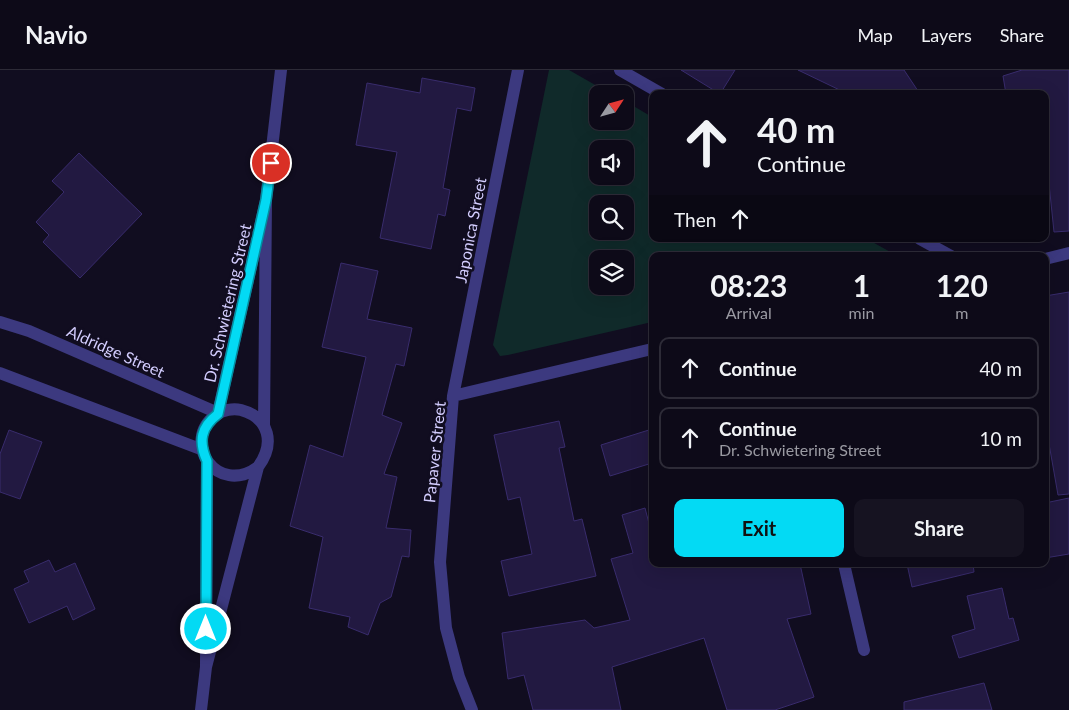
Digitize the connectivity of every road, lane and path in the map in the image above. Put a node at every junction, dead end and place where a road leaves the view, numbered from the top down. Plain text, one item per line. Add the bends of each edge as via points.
1 (281, 70) edge
2 (518, 70) edge
3 (620, 70) edge
4 (655, 90) edge
5 (266, 200) junction
6 (925, 242) edge
7 (944, 252) edge
8 (1069, 253) edge
9 (1049, 258) edge
10 (0, 322) edge
11 (649, 349) edge
12 (0, 373) edge
13 (453, 396) junction
14 (218, 414) junction
15 (264, 426) junction
16 (205, 456) junction
17 (258, 466) junction
18 (845, 567) edge
19 (864, 650) dead end
20 (206, 667) junction
21 (201, 710) edge
22 (472, 710) edge

1 - 5 street, Dr. Schwietering Street
2 - 13 street, Japonica Street
3 - 4 street
5 - 14 street, Dr. Schwietering Street
5 - 15 street, Dr. Schwietering Street
6 - 7 street
8 - 9 street
10 - 14 street, Aldridge Street via 29,331
11 - 13 street, Papaver Street
12 - 16 street
13 - 22 street, Papaver Street via 440,562 446,628
14 - 15 street via 238,409 249,412
14 - 16 street via 204,429
15 - 17 street via 268,446 265,458
16 - 17 street via 215,470 226,475 249,473
16 - 20 street
17 - 20 street
18 - 19 street
20 - 21 street

